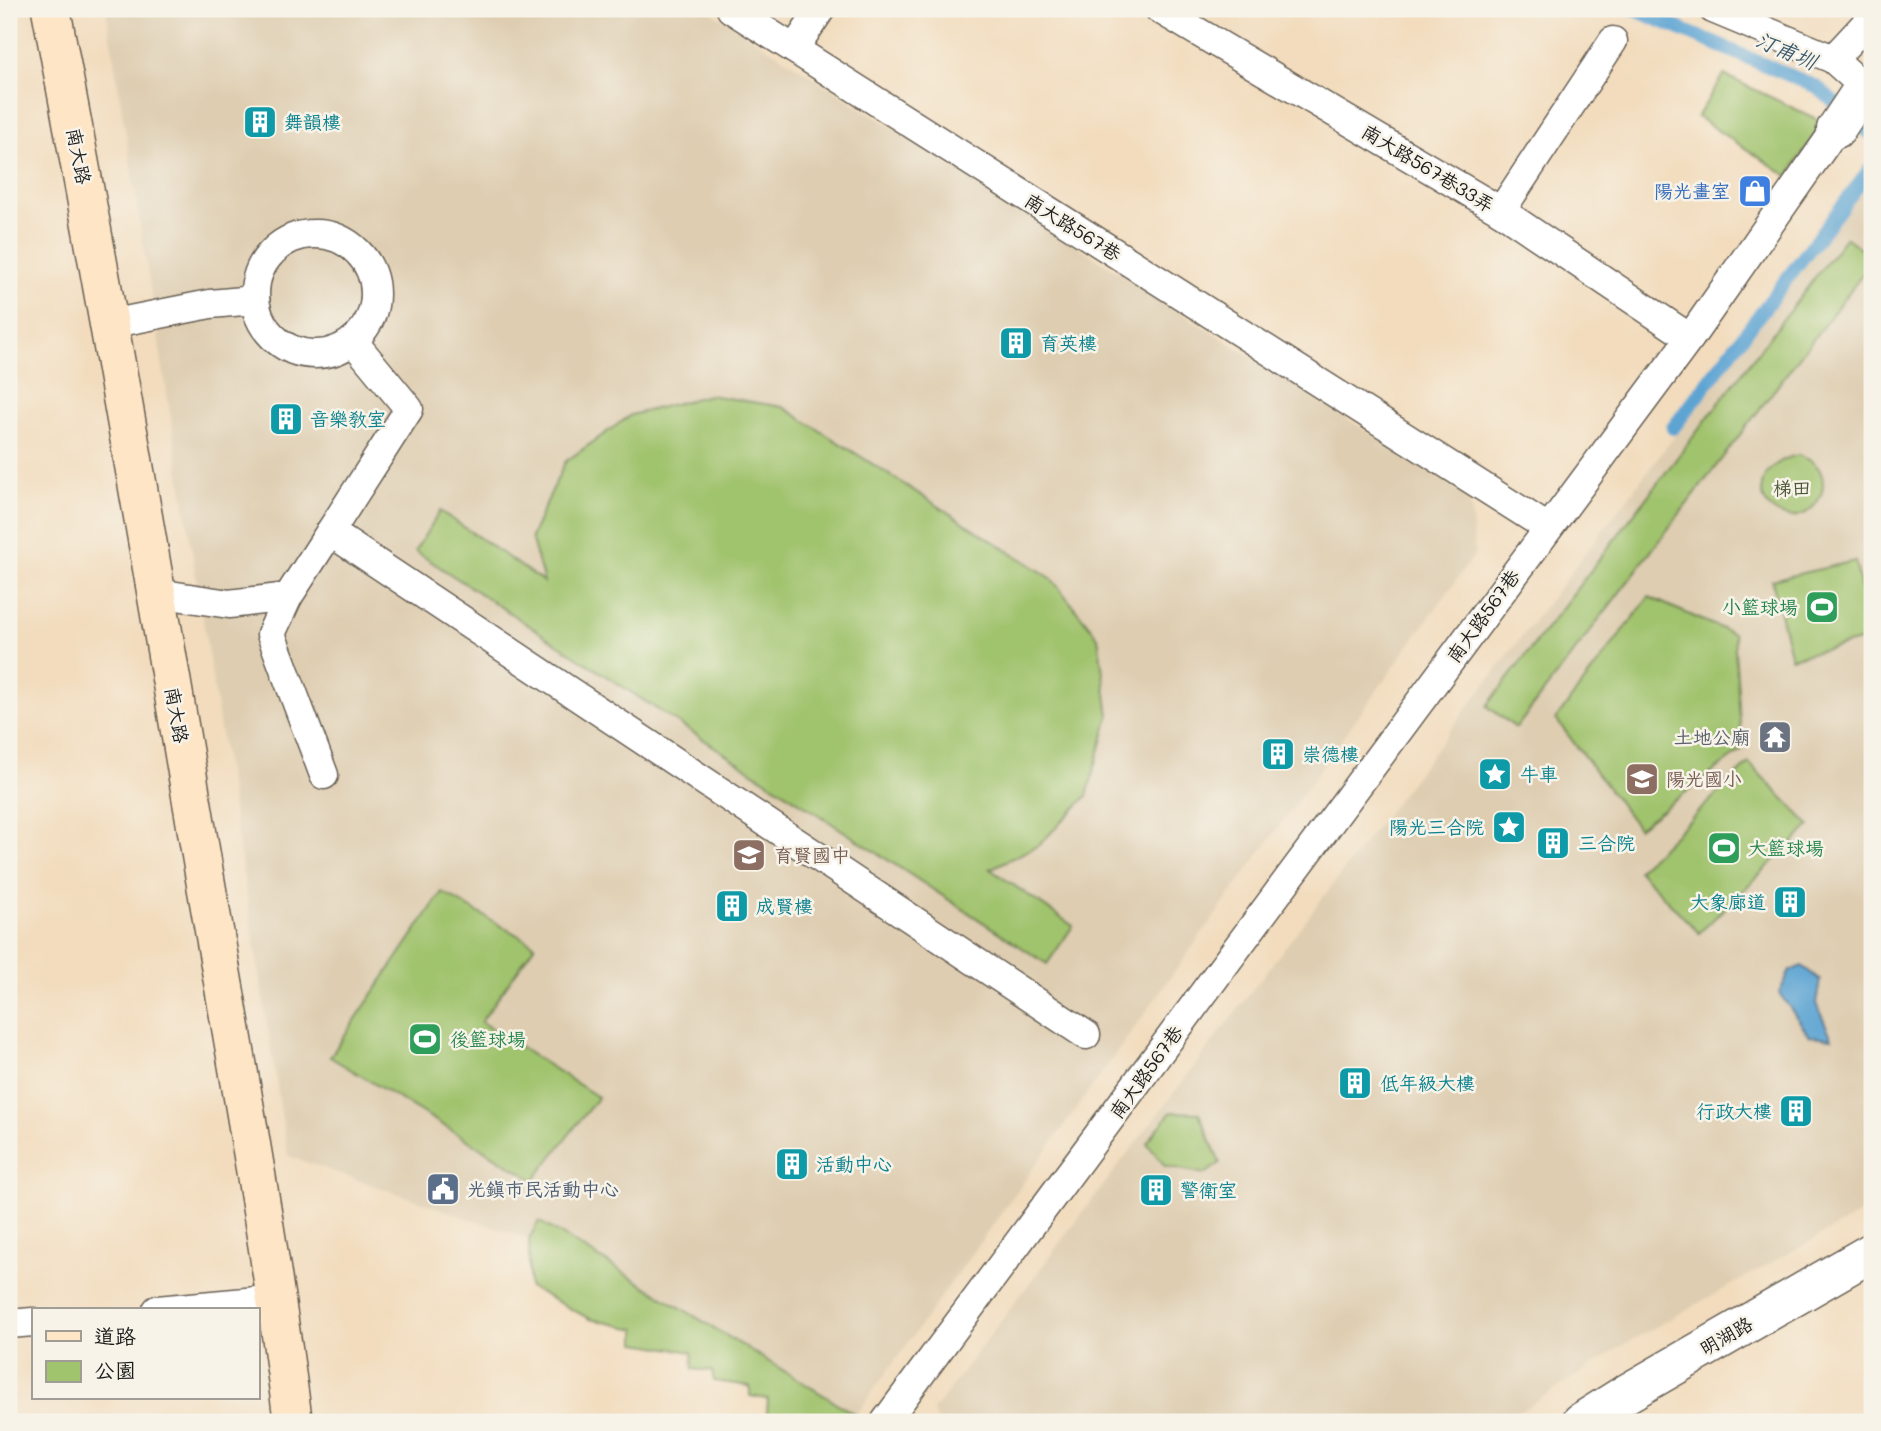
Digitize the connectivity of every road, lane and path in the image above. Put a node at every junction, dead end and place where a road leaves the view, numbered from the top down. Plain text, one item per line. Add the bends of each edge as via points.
1 (51, 9) edge
2 (731, 9) edge
3 (821, 9) edge
4 (1159, 9) edge
5 (1713, 9) edge
6 (1872, 17) edge
7 (1613, 41) dead end
8 (794, 49) junction
9 (1833, 59) junction
10 (1865, 95) edge
11 (1836, 129) joint
12 (1501, 212) junction
13 (255, 300) junction
14 (110, 324) junction
15 (1690, 338) junction
16 (353, 341) junction
17 (1548, 528) junction
18 (330, 532) junction
19 (157, 593) junction
20 (288, 597) junction
21 (324, 775) dead end
22 (1086, 1035) dead end
23 (1872, 1252) edge
24 (277, 1299) junction
25 (179, 1308) edge
26 (32, 1322) edge
27 (9, 1324) edge
28 (293, 1422) edge
29 (885, 1422) edge
30 (1581, 1422) edge

1 - 14 main road, 南大路
2 - 8 lane, 南大路567巷
3 - 8 lane
4 - 12 lane, 南大路567巷33弄
5 - 9 lane
6 - 9 lane
7 - 12 lane
8 - 17 lane, 南大路567巷
9 - 10 lane
10 - 11 street
11 - 15 lane
12 - 15 lane, 南大路567巷33弄
13 - 14 lane
13 - 16 lane via 270,334 284,346 319,355
13 - 16 lane via 262,265 273,250 305,234 342,240 370,268 375,287 367,327
14 - 19 main road, 南大路
15 - 17 lane
16 - 18 lane via 409,409
17 - 29 lane, 南大路567巷
18 - 20 lane
18 - 22 lane
19 - 20 lane via 229,604
19 - 24 main road, 南大路
20 - 21 lane via 271,634
23 - 30 street, 明湖路
24 - 25 lane
24 - 28 main road, 南大路
26 - 27 lane

